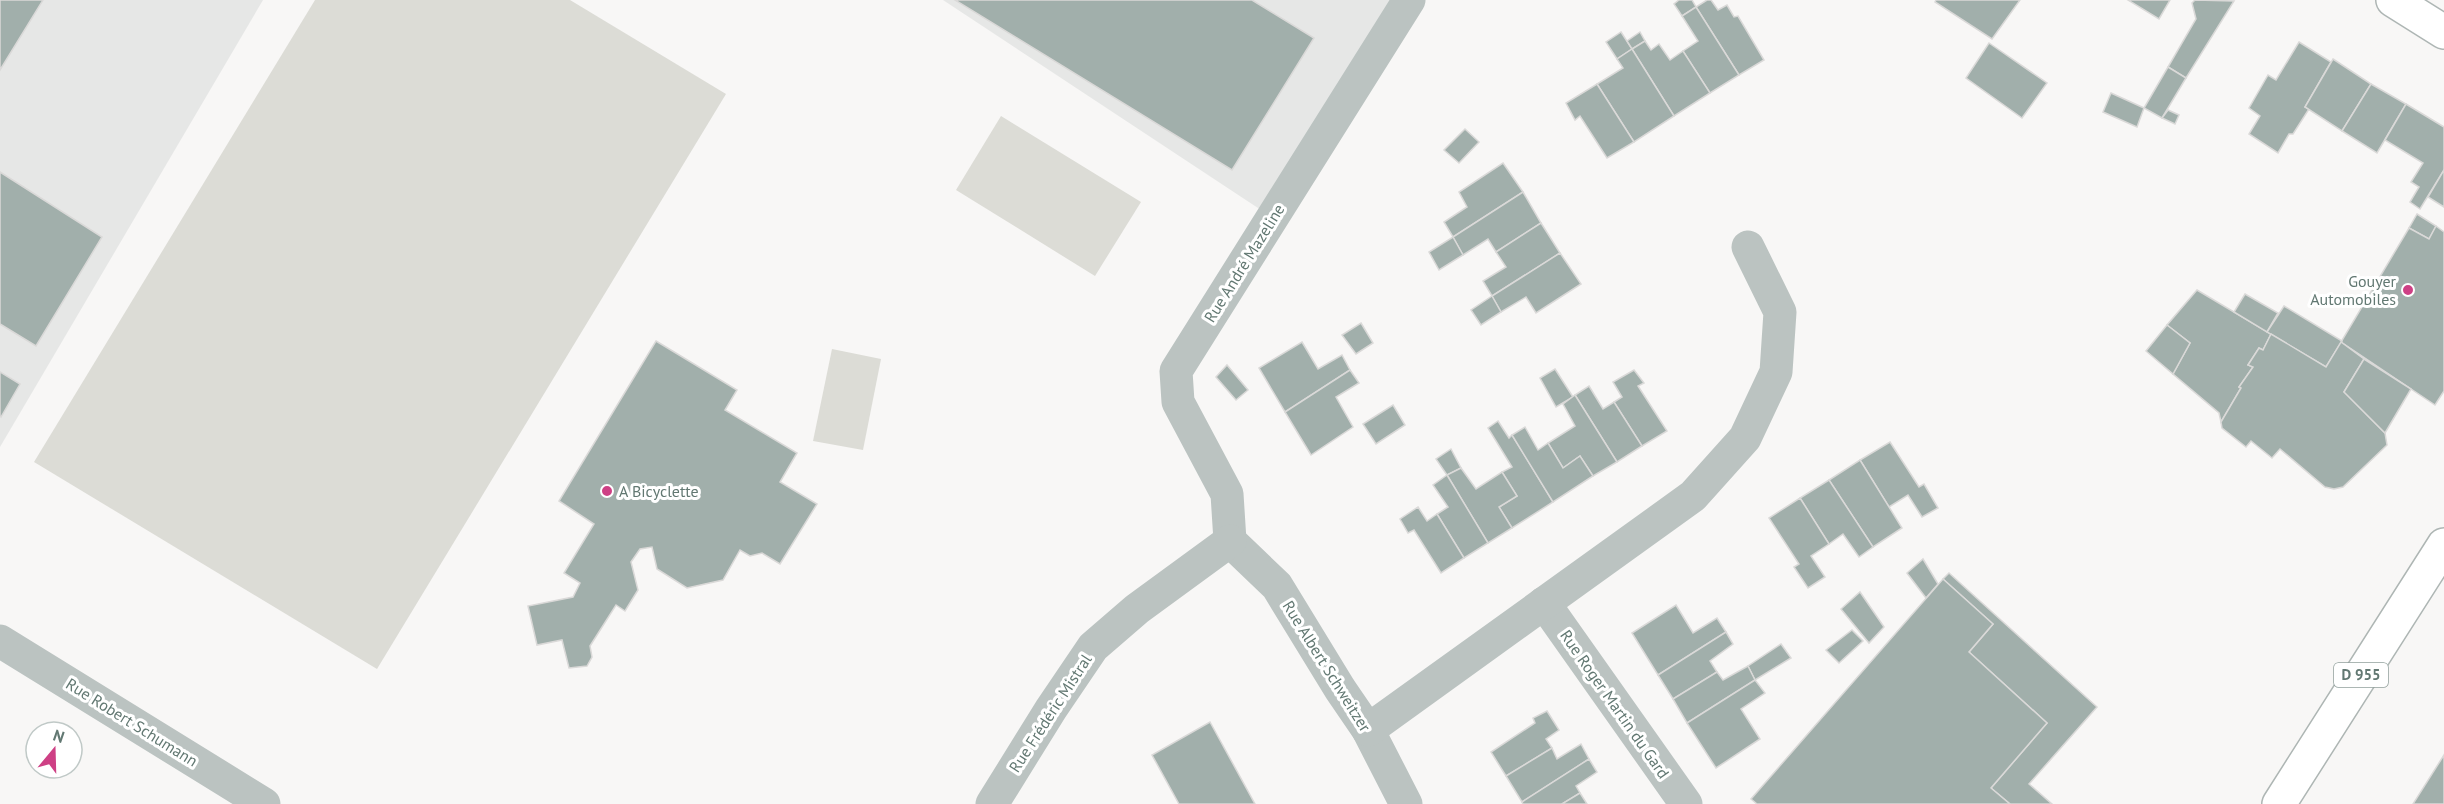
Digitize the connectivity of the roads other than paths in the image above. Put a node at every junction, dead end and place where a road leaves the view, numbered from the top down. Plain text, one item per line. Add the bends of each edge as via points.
1 (1408, 0) edge
2 (2393, 0) edge
3 (2444, 32) edge
4 (1748, 247) dead end
5 (1230, 541) junction
6 (2444, 545) edge
7 (1544, 603) junction
8 (0, 641) edge
9 (1368, 730) junction
10 (264, 804) edge
11 (992, 804) edge
12 (1406, 804) edge
13 (1686, 804) edge
14 (2279, 804) edge

1 - 5 street, Rue André Mazeline via 1176,371 1178,402 1227,494
2 - 3 main road
4 - 7 street via 1780,312 1776,372 1746,438 1693,496
5 - 9 street, Rue Albert Schweitzer via 1277,586
5 - 11 street, Rue Frédéric Mistral via 1137,609 1093,647
6 - 14 main road, D 955
7 - 9 street
7 - 13 street, Rue Roger Martin du Gard
8 - 10 street, Rue Robert Schumann
9 - 12 street, Rue Albert Schweitzer

